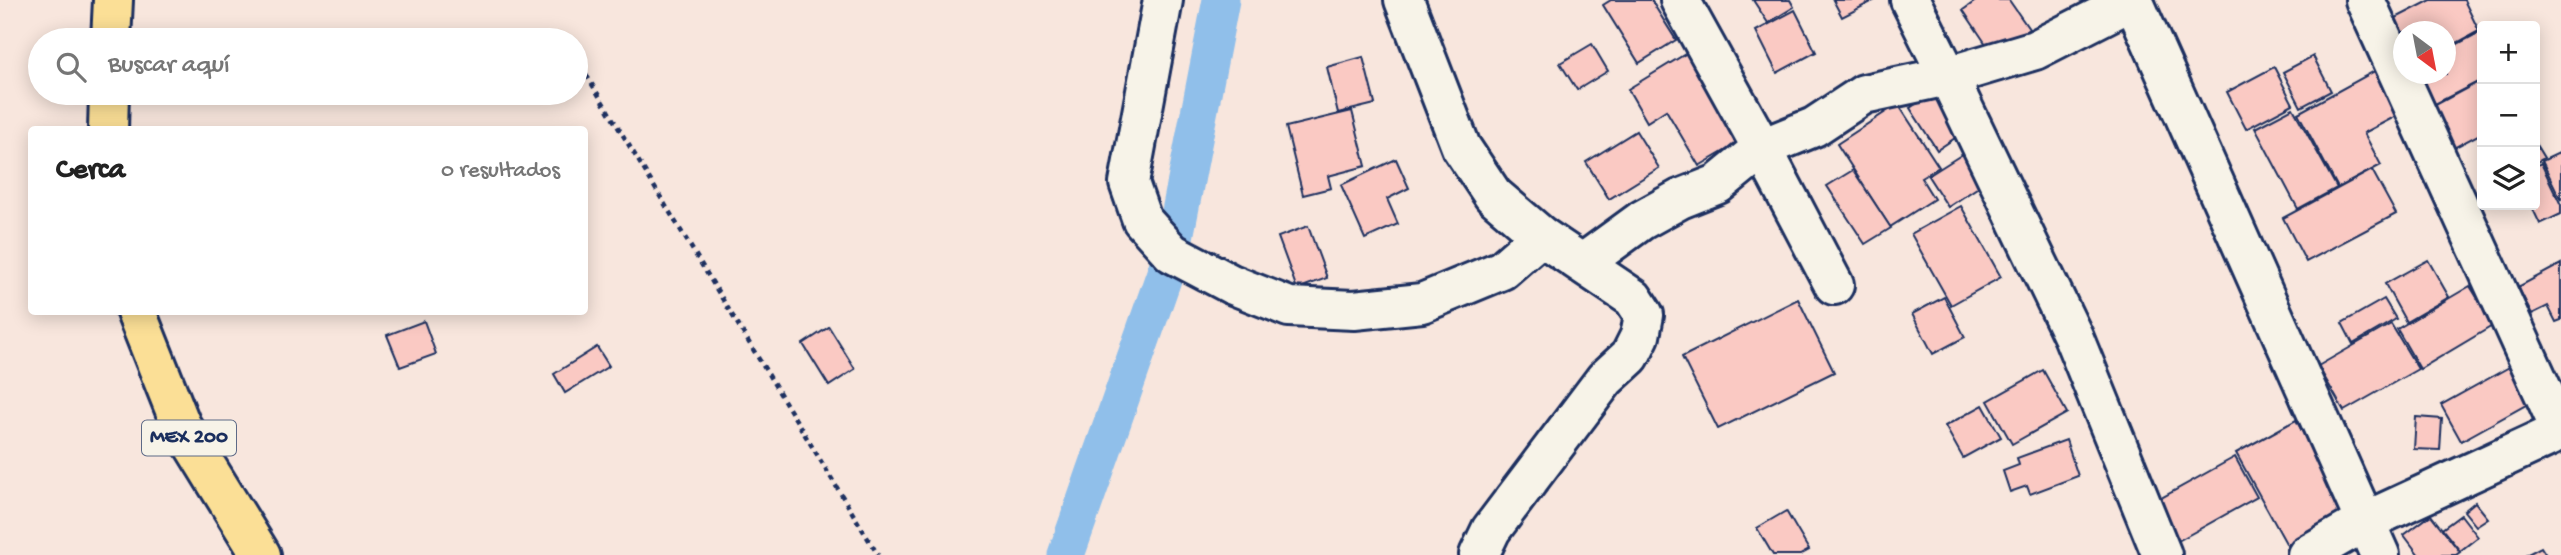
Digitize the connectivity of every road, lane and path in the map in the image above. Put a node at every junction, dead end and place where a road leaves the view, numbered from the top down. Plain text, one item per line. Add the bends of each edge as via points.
1 (113, 0) edge
2 (1163, 0) edge
3 (1404, 0) edge
4 (1679, 0) edge
5 (1910, 0) edge
6 (2365, 0) edge
7 (112, 28) edge
8 (1948, 76) junction
9 (588, 78) edge
10 (108, 105) edge
11 (107, 126) edge
12 (1762, 148) junction
13 (1541, 236) junction
14 (1583, 262) junction
15 (1834, 285) dead end
16 (137, 315) edge
17 (2561, 431) edge
18 (2372, 538) edge
19 (1488, 546) edge
20 (261, 555) edge
21 (878, 555) edge
22 (2162, 555) edge
23 (2307, 555) edge

1 - 7 highway
2 - 13 street via 1129,183 1142,220 1172,253 1289,307 1354,310 1422,303 1502,270
3 - 13 street via 1461,147 1493,194
4 - 12 street
5 - 8 street
6 - 17 street
8 - 12 street via 1864,94 1814,127
8 - 18 street via 2035,50 2133,0
8 - 22 street via 2073,336
9 - 21 path
10 - 11 highway
12 - 14 street via 1718,184 1680,198
12 - 15 street
13 - 14 street
14 - 19 street via 1633,298 1644,315 1640,336 1630,356 1605,379
16 - 20 highway, MEX 200 via 181,425
17 - 18 street
18 - 23 street

